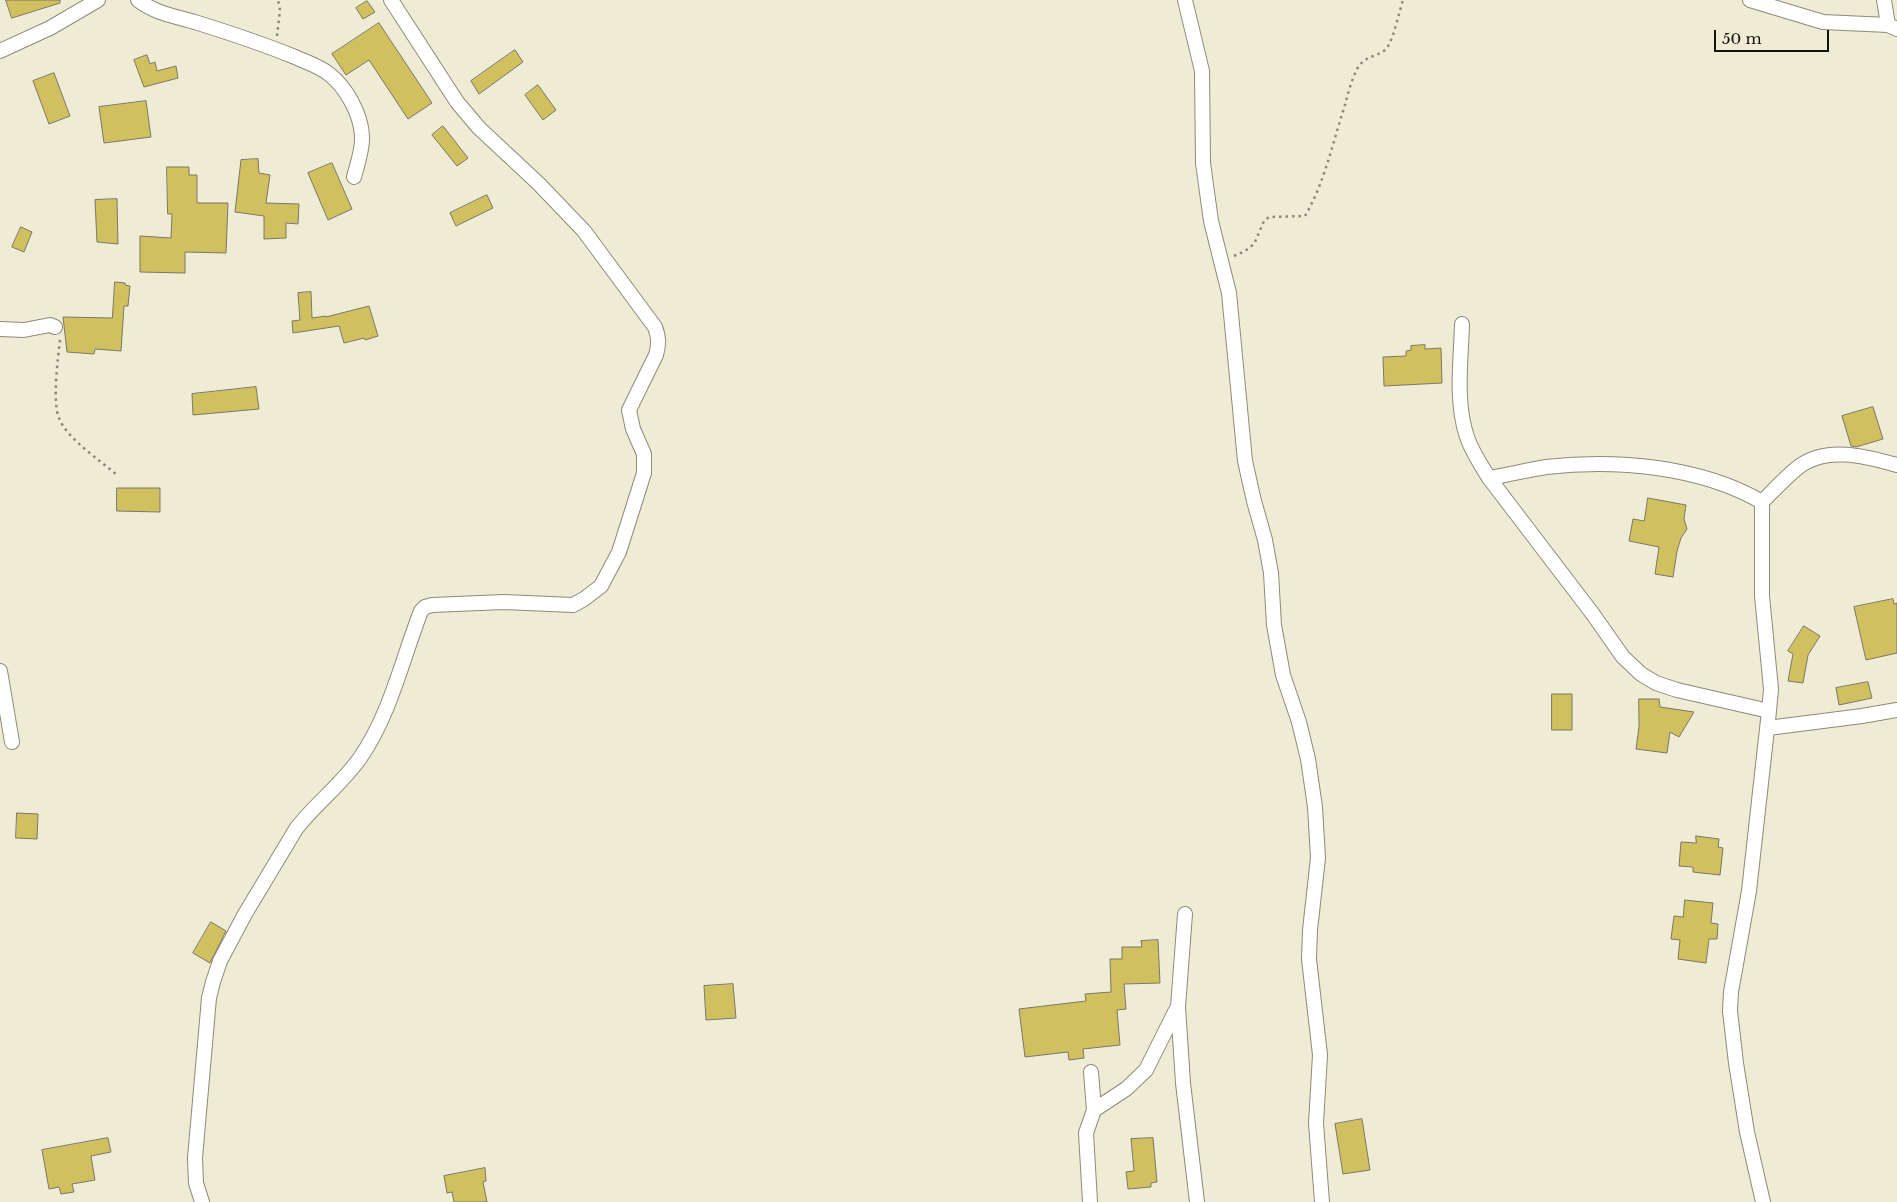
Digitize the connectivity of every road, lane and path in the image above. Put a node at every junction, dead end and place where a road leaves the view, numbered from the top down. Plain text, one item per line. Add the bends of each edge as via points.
1 (98, 0) edge
2 (138, 0) edge
3 (278, 0) edge
4 (391, 0) edge
5 (1185, 0) edge
6 (1403, 0) edge
7 (1750, 0) edge
8 (1884, 0) edge
9 (1892, 27) edge
10 (276, 49) junction
11 (0, 51) edge
12 (354, 177) dead end
13 (1223, 261) junction
14 (1462, 324) dead end
15 (56, 327) joint
16 (0, 329) edge
17 (1897, 465) edge
18 (117, 474) dead end
19 (1489, 478) junction
20 (1762, 502) junction
21 (0, 671) edge
22 (1897, 710) edge
23 (1770, 711) junction
24 (1768, 728) junction
25 (12, 742) dead end
26 (1185, 914) dead end
27 (1178, 1007) junction
28 (1091, 1072) dead end
29 (1094, 1110) junction
30 (202, 1202) edge
31 (1090, 1202) edge
32 (1197, 1202) edge
33 (1322, 1202) edge
34 (1763, 1202) edge

1 - 11 street via 50,28
2 - 10 street via 162,14
3 - 10 path
4 - 30 street via 457,102 479,128 584,231 655,327 658,336 656,354 629,410 644,454 644,473 619,552 601,586 584,599 574,605 504,602 432,605 421,611 381,720 368,746 296,829 245,914 218,968 209,998 195,1158 196,1183
5 - 13 street via 1202,71 1203,164 1211,221
6 - 13 path via 1392,39 1385,50 1364,59 1358,68 1312,206 1305,216 1264,221 1254,244
7 - 9 street via 1823,22
8 - 9 street
10 - 12 street via 330,75 349,99 361,126 362,138
13 - 33 street via 1245,461 1271,573 1274,625 1283,675 1304,740 1315,807 1318,858 1310,960 1320,1055 1316,1123
14 - 19 street via 1462,412 1467,436
15 - 16 street
15 - 18 path via 61,330 56,391 58,418 80,444
17 - 20 street via 1864,456 1814,458 1797,468
19 - 20 street via 1546,468 1636,465 1712,480 1743,490
19 - 23 street via 1623,657 1641,674 1677,690
20 - 23 street via 1762,596
21 - 25 street
22 - 24 street
23 - 24 street
24 - 34 street via 1749,891 1730,1010 1747,1132
26 - 27 street
27 - 29 street via 1146,1070 1126,1089
27 - 32 street via 1182,1083
28 - 29 street
29 - 31 street via 1086,1133

